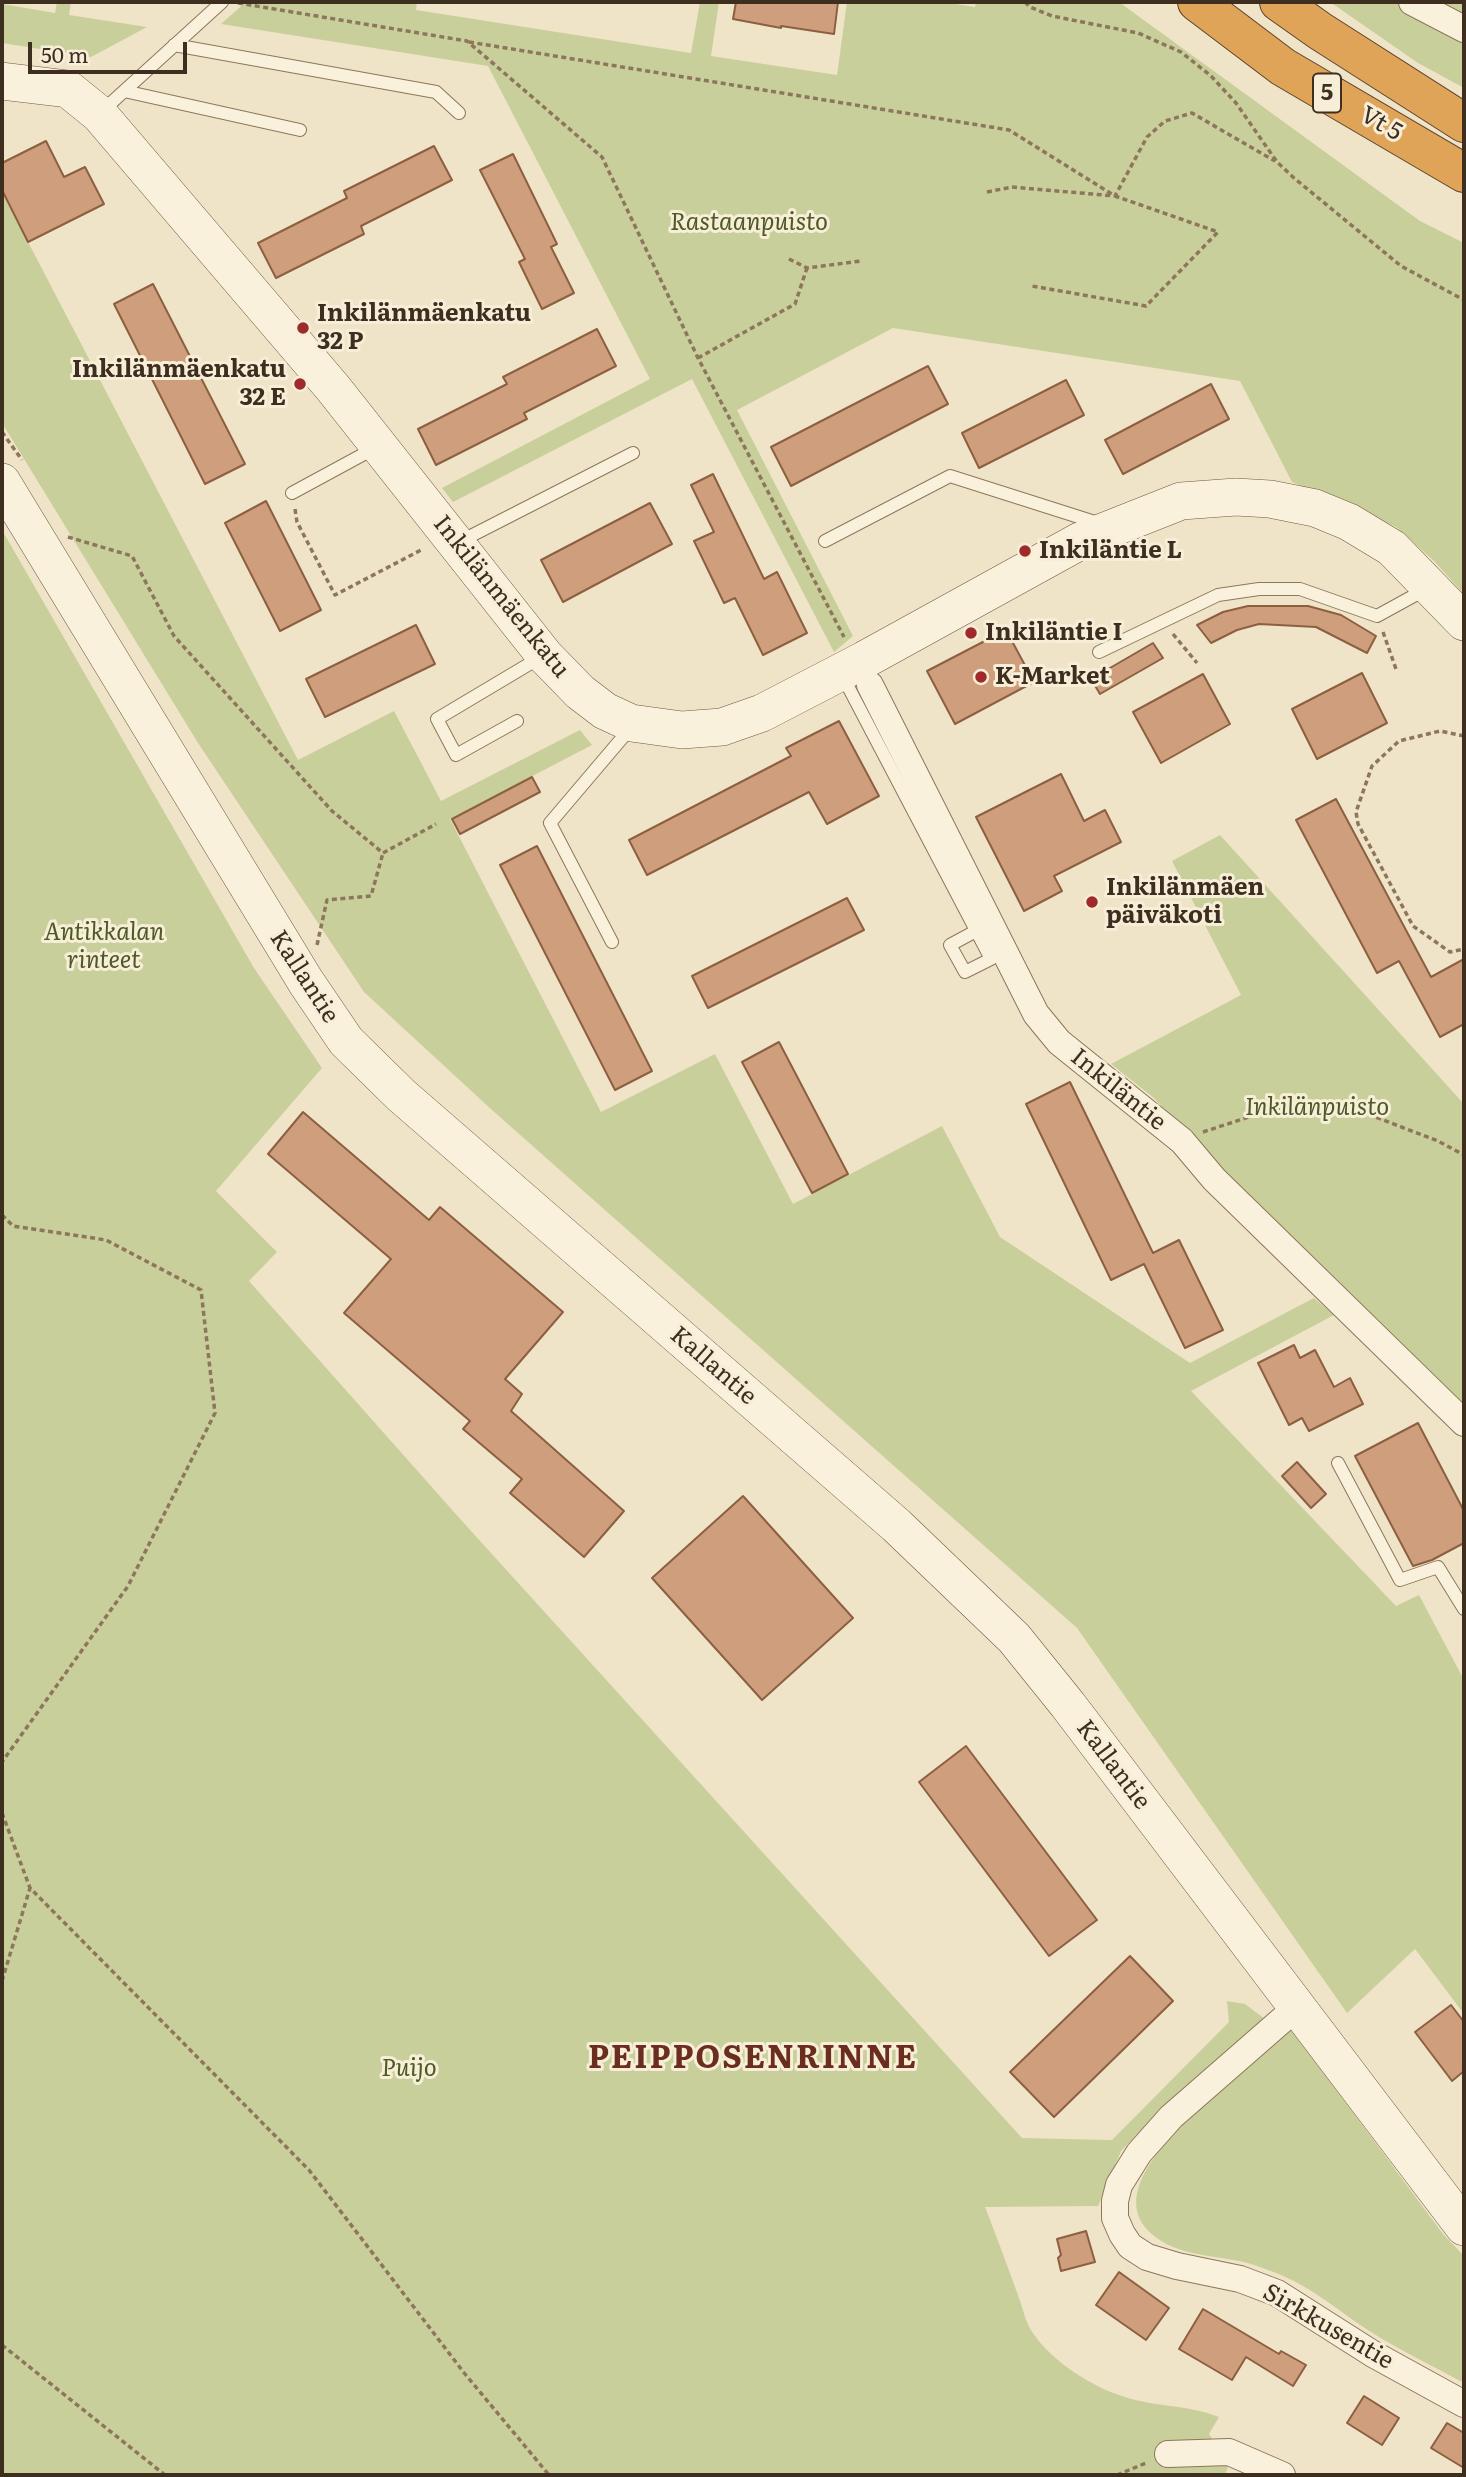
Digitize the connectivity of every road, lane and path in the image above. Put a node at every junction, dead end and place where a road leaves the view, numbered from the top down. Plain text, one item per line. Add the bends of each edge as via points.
1 (222, 2) edge
2 (229, 2) edge
3 (1025, 2) edge
4 (1196, 2) edge
5 (1279, 2) edge
6 (1412, 2) edge
7 (1464, 29) edge
8 (467, 41) junction
9 (174, 45) junction
10 (2, 81) edge
11 (112, 102) junction
12 (458, 114) dead end
13 (1464, 122) edge
14 (300, 130) dead end
15 (1277, 162) junction
16 (1464, 173) edge
17 (987, 192) dead end
18 (1115, 196) junction
19 (789, 259) dead end
20 (861, 261) dead end
21 (807, 268) junction
22 (1032, 286) dead end
23 (1464, 300) edge
24 (698, 358) junction
25 (379, 446) junction
26 (633, 453) dead end
27 (2, 481) edge
28 (292, 493) joint
29 (1111, 527) junction
30 (56, 533) dead end
31 (825, 541) dead end
32 (444, 544) junction
33 (1431, 586) junction
34 (1377, 616) junction
35 (1163, 621) junction
36 (1464, 622) edge
37 (1099, 652) dead end
38 (545, 656) junction
39 (1197, 663) dead end
40 (1396, 670) dead end
41 (858, 672) junction
42 (517, 720) dead end
43 (631, 723) junction
44 (1464, 736) edge
45 (436, 824) dead end
46 (383, 853) junction
47 (976, 931) dead end
48 (612, 942) dead end
49 (317, 947) dead end
50 (1464, 949) edge
51 (1182, 1141) junction
52 (1464, 1155) edge
53 (2, 1215) edge
54 (1464, 1423) edge
55 (1338, 1463) dead end
56 (1464, 1609) edge
57 (2, 1762) edge
58 (2, 1813) edge
59 (30, 1888) junction
60 (2, 1981) edge
61 (1297, 2007) junction
62 (1464, 2227) edge
63 (2, 2345) edge
64 (1464, 2404) edge
65 (1168, 2454) joint
66 (165, 2475) edge
67 (549, 2475) edge
68 (1117, 2475) edge
69 (1282, 2475) edge

1 - 9 lane
2 - 8 path
3 - 15 path via 1052,16 1138,33 1181,52 1236,103
4 - 16 highway, Vt 5 / 5 via 1283,67
5 - 13 highway, Vt 5 / 5
6 - 7 street
8 - 18 path via 1009,130
8 - 24 path via 602,158
9 - 11 lane
9 - 12 lane via 436,92
10 - 11 main road, Inkilänmäenkatu via 68,89
11 - 14 lane
11 - 25 main road, Inkilänmäenkatu
15 - 18 path via 1192,113 1165,121 1147,137
15 - 23 path via 1401,266
17 - 18 path via 1012,187
18 - 22 path via 1218,232 1146,306
19 - 21 path
20 - 21 path
21 - 24 path via 795,304
24 - 41 path
25 - 28 lane
25 - 32 main road, Inkilänmäenkatu
26 - 32 lane
27 - 61 main road, Kallantie via 258,906 346,1041 411,1104 896,1525 1014,1638
28 - 32 path via 298,522 335,595
29 - 31 lane via 950,476
29 - 33 main road, Inkilänmäenkatu via 1181,501 1269,499 1315,508 1349,522 1392,548
29 - 41 main road, Inkilänmäenkatu
30 - 46 path via 132,556 174,636 332,811
32 - 38 main road, Inkilänmäenkatu
33 - 34 lane
33 - 36 main road, Inkilänmäenkatu
34 - 35 lane via 1300,589 1259,589 1218,595
34 - 40 path
35 - 37 lane
35 - 39 path
38 - 42 lane via 437,719 456,755
38 - 43 main road, Inkilänmäenkatu via 580,692
41 - 43 main road, Inkilänmäenkatu via 722,726 682,730
41 - 47 lane
41 - 51 street, Inkiläntie via 1036,1014 1059,1042
43 - 48 lane via 550,823
44 - 50 path via 1440,732 1399,741 1372,766 1356,812 1357,824 1413,926 1450,952
45 - 46 path
46 - 49 path via 371,896 327,900
51 - 52 path via 1265,1112 1357,1110
51 - 54 street, Inkiläntie via 1213,1178
53 - 57 path via 13,1226 106,1240 201,1290 215,1413 128,1586
55 - 56 lane via 1400,1580 1438,1567
58 - 59 path
59 - 60 path
59 - 67 path via 309,2170 465,2374
61 - 62 main road, Kallantie
61 - 64 street, Sirkkusentie via 1171,2117 1139,2153 1119,2185 1115,2218 1130,2246 1147,2257 1240,2278 1278,2293 1373,2354
63 - 66 path
65 - 68 path
65 - 69 street via 1229,2452

